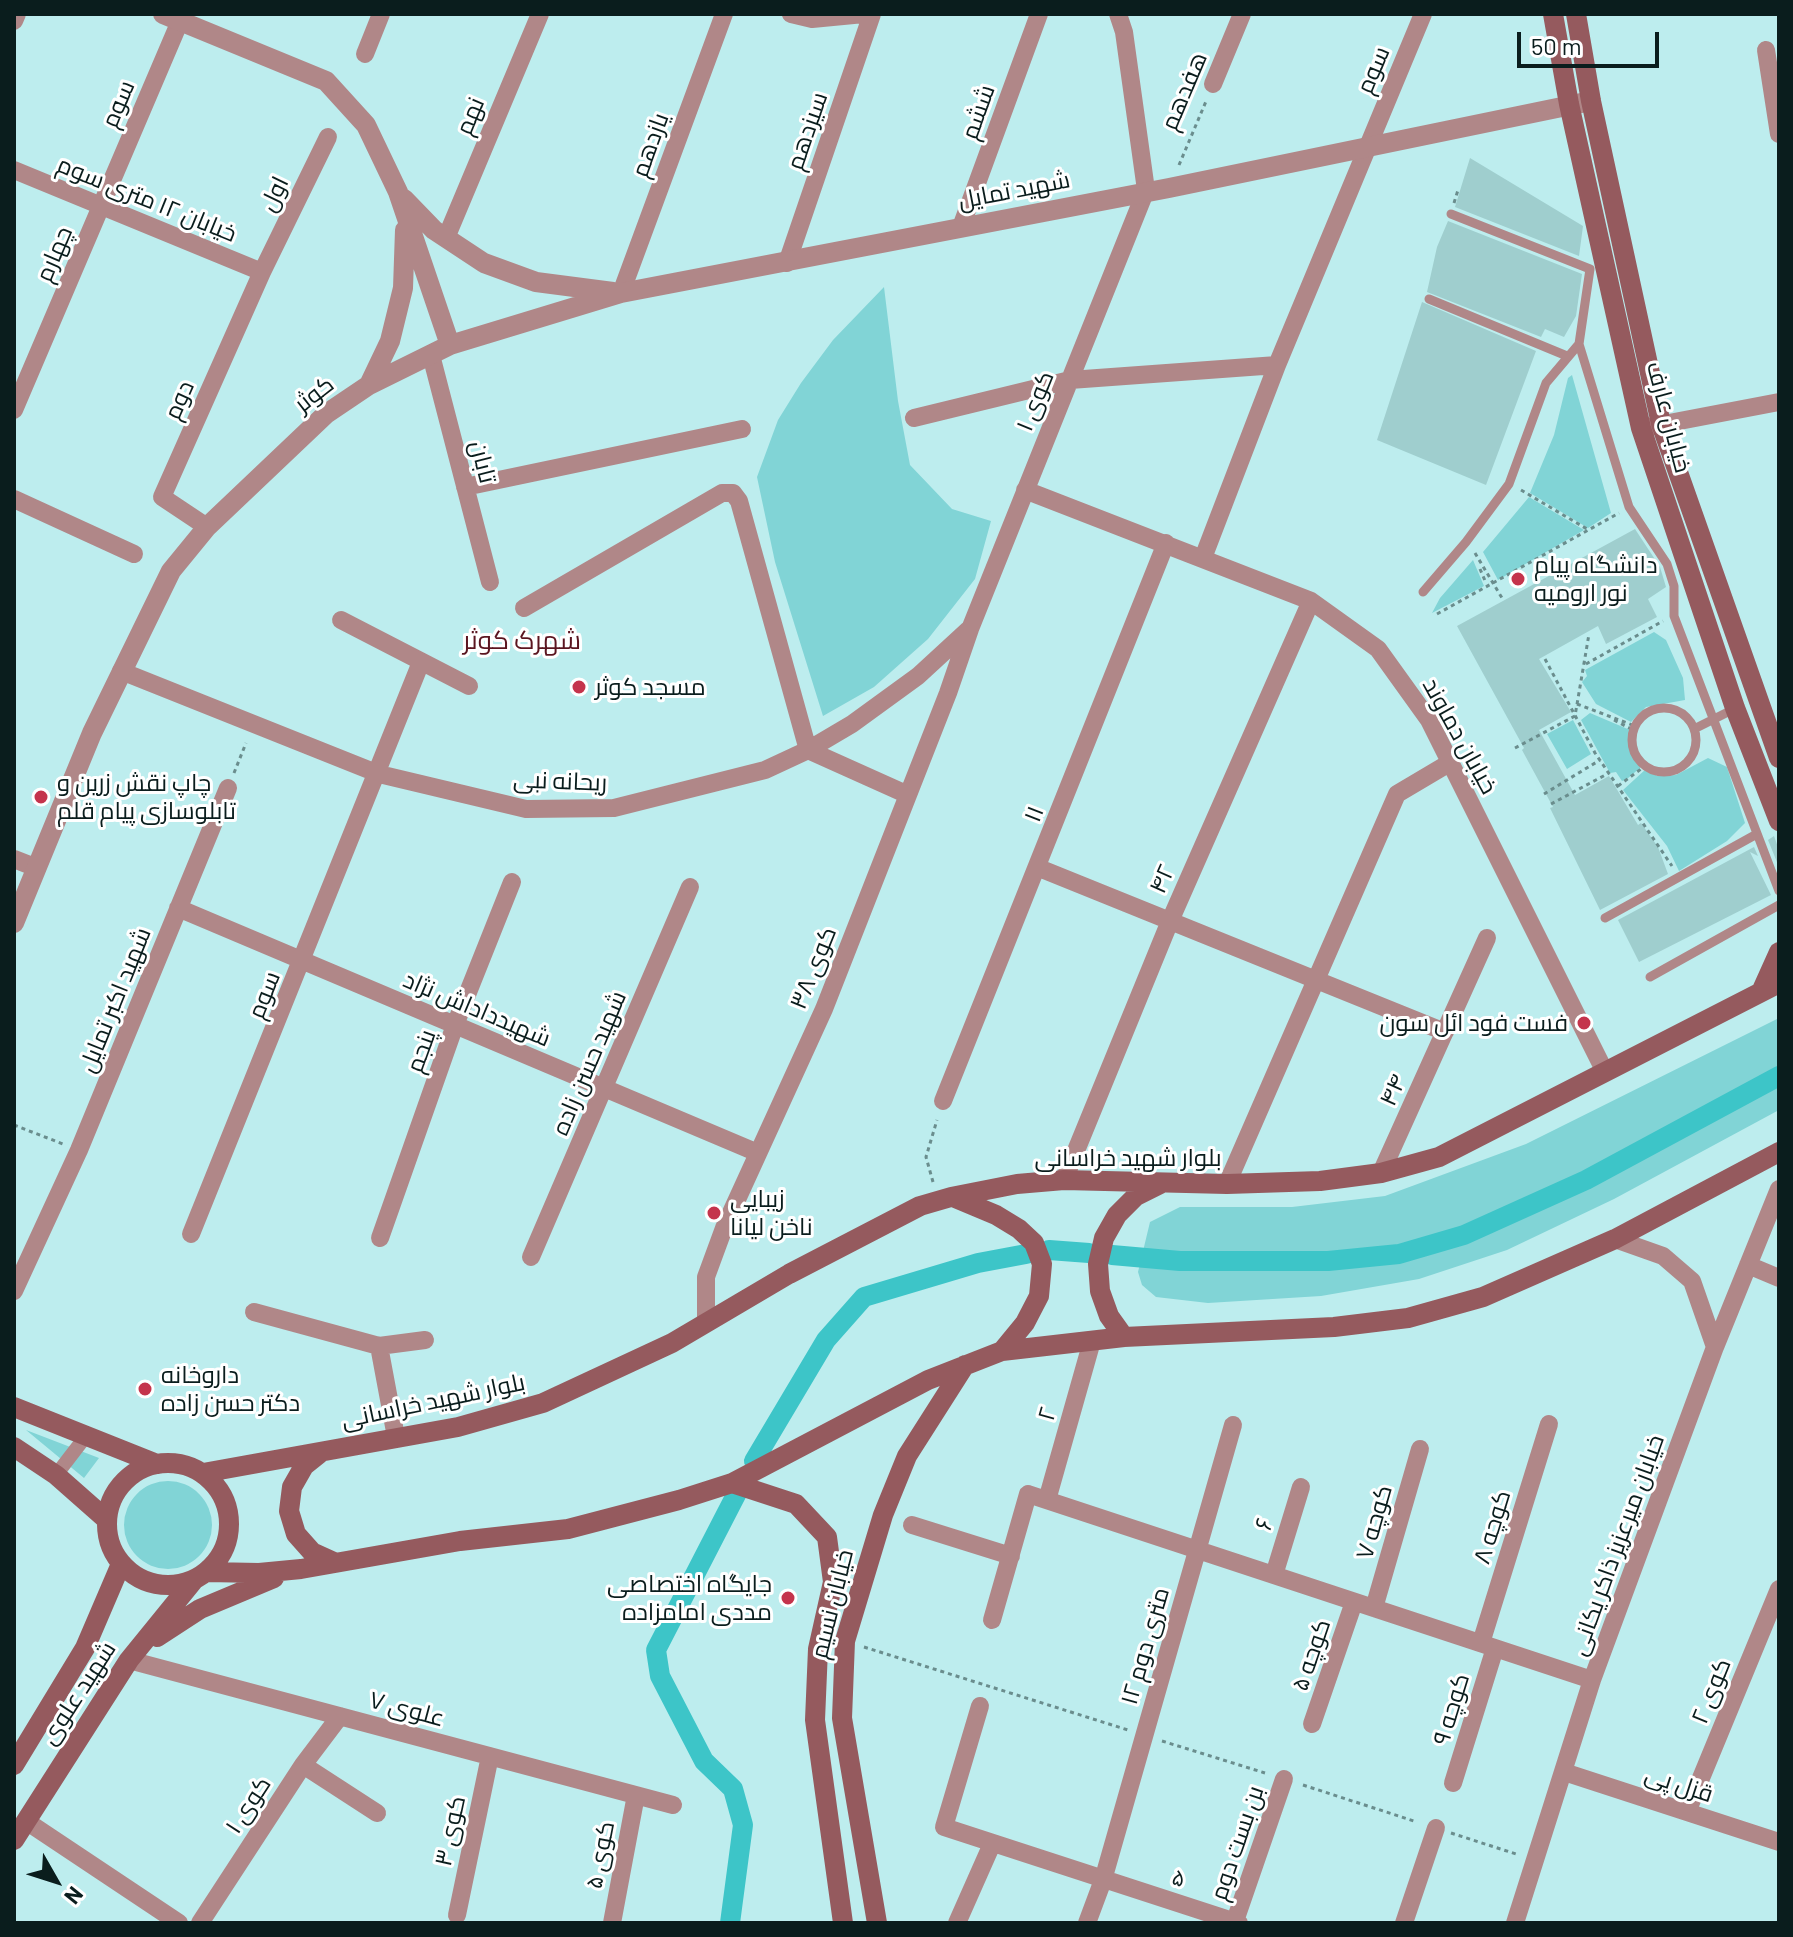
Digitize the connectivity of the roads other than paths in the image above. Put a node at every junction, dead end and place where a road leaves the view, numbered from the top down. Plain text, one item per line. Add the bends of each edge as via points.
1 (17, 14) edge
2 (381, 14) edge
3 (540, 14) edge
4 (724, 14) edge
5 (791, 14) edge
6 (864, 14) edge
7 (872, 14) edge
8 (1039, 14) edge
9 (1118, 14) edge
10 (1242, 14) edge
11 (1423, 14) edge
12 (1553, 14) edge
13 (1576, 14) edge
14 (172, 18) edge
15 (14, 21) edge
16 (1766, 50) dead end
17 (365, 54) dead end
18 (1213, 84) road end
19 (1591, 101) junction
20 (1569, 104) junction
21 (1779, 134) edge
22 (328, 137) dead end
23 (1367, 144) junction
24 (14, 170) edge
25 (1146, 190) junction
26 (398, 192) junction
27 (101, 206) junction
28 (1451, 214) dead end
29 (961, 227) junction
30 (446, 238) junction
31 (787, 263) junction
32 (262, 272) junction
33 (621, 293) junction
34 (1429, 299) dead end
35 (1579, 344) junction
36 (450, 345) junction
37 (431, 355) junction
38 (1567, 356) junction
39 (1277, 365) junction
40 (1070, 380) junction
41 (369, 385) junction
42 (1779, 402) edge
43 (14, 410) edge
44 (914, 418) dead end
45 (1661, 424) junction
46 (1641, 428) junction
47 (742, 429) dead end
48 (465, 487) junction
49 (1025, 490) junction
50 (14, 499) edge
51 (207, 527) junction
52 (1166, 543) junction
53 (134, 554) dead end
54 (1203, 558) junction
55 (490, 582) dead end
56 (1423, 592) dead end
57 (1311, 601) junction
58 (524, 608) dead end
59 (341, 620) dead end
60 (970, 629) junction
61 (421, 662) junction
62 (121, 671) junction
63 (469, 686) dead end
64 (1735, 708) junction
65 (1712, 721) junction
66 (1694, 729) junction
67 (808, 750) junction
68 (1779, 758) edge
69 (1451, 762) junction
70 (379, 774) junction
71 (228, 788) road end
72 (906, 794) junction
73 (1779, 821) edge
74 (1755, 835) junction
75 (14, 859) edge
76 (37, 868) junction
77 (1039, 868) junction
78 (512, 882) dead end
79 (690, 887) dead end
80 (1779, 891) edge
81 (1779, 905) edge
82 (178, 908) junction
83 (1605, 918) dead end
84 (1170, 921) junction
85 (14, 923) edge
86 (1487, 938) dead end
87 (1779, 952) edge
88 (303, 963) junction
89 (1650, 977) dead end
90 (1314, 979) junction
91 (1770, 987) edge
92 (455, 1025) junction
93 (1445, 1032) junction
94 (1604, 1070) junction
95 (604, 1088) junction
96 (943, 1101) road end
97 (1779, 1152) edge
98 (758, 1153) junction
99 (1381, 1173) junction
100 (1064, 1180) junction
101 (1160, 1184) junction
102 (1227, 1184) junction
103 (1779, 1189) edge
104 (944, 1199) junction
105 (191, 1234) dead end
106 (380, 1238) dead end
107 (1615, 1239) junction
108 (531, 1257) dead end
109 (1748, 1265) junction
110 (1779, 1278) edge
111 (14, 1291) edge
112 (254, 1312) dead end
113 (706, 1323) junction
114 (1124, 1337) junction
115 (425, 1340) dead end
116 (1092, 1341) junction
117 (379, 1346) junction
118 (1715, 1347) junction
119 (1002, 1351) junction
120 (965, 1365) junction
121 (14, 1407) edge
122 (1549, 1424) dead end
123 (1233, 1425) dead end
124 (86, 1436) junction
125 (396, 1437) junction
126 (14, 1447) edge
127 (1420, 1449) dead end
128 (323, 1452) junction
129 (157, 1464) junction
130 (203, 1473) junction
131 (56, 1475) junction
132 (732, 1483) junction
133 (1301, 1487) dead end
134 (1047, 1500) junction
135 (107, 1520) junction
136 (912, 1525) dead end
137 (1197, 1550) junction
138 (1011, 1556) junction
139 (334, 1562) junction
140 (121, 1564) junction
141 (301, 1569) junction
142 (1274, 1575) junction
143 (200, 1576) junction
144 (1779, 1589) edge
145 (1354, 1602) junction
146 (1374, 1608) junction
147 (992, 1620) dead end
148 (1488, 1646) junction
149 (129, 1660) junction
150 (1592, 1680) junction
151 (980, 1706) dead end
152 (340, 1716) junction
153 (1312, 1724) dead end
154 (490, 1756) junction
155 (14, 1765) edge
156 (303, 1765) junction
157 (1564, 1772) junction
158 (1284, 1779) road end
159 (1453, 1783) dead end
160 (636, 1795) junction
161 (673, 1805) dead end
162 (1687, 1812) junction
163 (377, 1813) dead end
164 (26, 1821) junction
165 (1436, 1828) road end
166 (14, 1840) edge
167 (1779, 1842) edge
168 (992, 1844) junction
169 (1103, 1880) junction
170 (457, 1915) dead end
171 (1237, 1922) edge
172 (1518, 1922) edge
173 (179, 1923) edge
174 (200, 1923) edge
175 (612, 1923) edge
176 (843, 1923) edge
177 (877, 1923) edge
178 (957, 1923) edge
179 (1087, 1923) edge
180 (1404, 1923) edge

1 - 15 street
2 - 17 street
3 - 30 street, نهم
4 - 33 street, یازدهم
5 - 6 street via 812,19
7 - 31 street, سیزدهم
8 - 29 street, ششم
9 - 25 street
10 - 18 street, هفدهم
11 - 23 street, سوم
12 - 20 main road, خیابان عارف
13 - 19 main road, خیابان عارف
14 - 26 street via 326,81 366,125
14 - 27 street, سوم
16 - 21 street
19 - 20 street, شهید تمایل
19 - 45 main road, خیابان عارف
20 - 23 street, شهید تمایل
20 - 46 main road, خیابان عارف
22 - 32 street, اول
23 - 25 street, شهید تمایل
23 - 39 street, سوم
24 - 27 street, خیابان ۱۲ متری سوم
25 - 29 street, شهید تمایل
25 - 40 street, کوی ۱
26 - 30 street
26 - 36 street
26 - 41 street via 407,240 403,288 390,341
27 - 32 street, خیابان ۱۲ متری سوم
27 - 43 street, چهارم
28 - 35 lane via 1590,269
29 - 31 street, شهید تمایل
30 - 33 street via 484,263 536,282
31 - 33 street, شهید تمایل
32 - 51 street, دوم via 162,497
33 - 36 street, شهید تمایل
34 - 38 lane
35 - 38 lane
35 - 65 lane via 1629,507 1667,564 1674,586 1674,616
36 - 37 street, کوثر
37 - 41 street, کوثر
37 - 48 street, تابان
38 - 56 lane via 1546,383 1509,484
39 - 40 street
39 - 54 street, سوم
40 - 44 street
40 - 49 street, کوی ۱
41 - 51 street, کوثر via 326,414
42 - 45 street
45 - 46 street
45 - 68 main road, خیابان عارف
46 - 64 main road, خیابان عارف
47 - 48 street
48 - 55 street, تابان
49 - 52 street, خیابان دماوند
49 - 60 street, کوی ۱
50 - 53 street
51 - 62 street, کوثر via 171,571
52 - 54 street, خیابان دماوند
52 - 77 street, ۱۱
54 - 57 street, خیابان دماوند
57 - 69 street, خیابان دماوند via 1378,649 1429,720
57 - 84 street, ۴۲
58 - 67 street via 722,493 733,493
59 - 61 street
60 - 67 street, ریحانه نبی via 918,676
60 - 72 street, کوی ۳۸
61 - 63 street
61 - 70 street, سوم
62 - 70 street, ریحانه نبی
62 - 76 street, کوثر
64 - 65 lane
64 - 73 main road, خیابان عارف
65 - 66 lane
65 - 74 lane
66 - 66 lane via 1687,717 1668,707 1648,712 1634,728 1633,749 1645,766 1665,772 1685,765 1696,747
67 - 70 street, ریحانه نبی via 765,770 614,808 526,809
67 - 72 street
69 - 90 street via 1397,794
69 - 94 street, خیابان دماوند
70 - 88 street, سوم
71 - 82 street, شهید اکبر تمایل
72 - 98 street, کوی ۳۸ via 824,1009
74 - 80 lane
74 - 83 lane
75 - 76 street
76 - 85 street, کوثر
77 - 84 street
77 - 96 street, ۱۱
78 - 92 street, پنجم
79 - 95 street, شهید حسن زاده
81 - 89 lane
82 - 88 street, شهیدداداش نژاد
82 - 111 street, شهید اکبر تمایل via 79,1150
84 - 90 street
84 - 100 street, ۴۲
86 - 93 street, ۴۴
87 - 91 main road
88 - 92 street, شهیدداداش نژاد
88 - 105 street, سوم
90 - 93 street
90 - 102 street
91 - 94 main road, بلوار شهید خراسانی
92 - 95 street, شهیدداداش نژاد
92 - 106 street, پنجم
93 - 99 street, ۴۴
94 - 99 main road, بلوار شهید خراسانی via 1439,1157
95 - 98 street, شهیدداداش نژاد
95 - 108 street, شهید حسن زاده
97 - 107 main road
98 - 113 street, کوی ۳۸ via 706,1277
99 - 102 main road, بلوار شهید خراسانی
100 - 101 main road, بلوار شهید خراسانی
100 - 104 main road, بلوار شهید خراسانی
101 - 102 main road, بلوار شهید خراسانی
101 - 114 main road via 1136,1196 1104,1238 1098,1264 1100,1291
103 - 109 street, خیابان میرعزیز ذاکر یکانی
104 - 113 main road, بلوار شهید خراسانی via 920,1206 789,1274
104 - 119 main road via 996,1215 1034,1243 1042,1264 1039,1296
107 - 114 main road via 1483,1297 1408,1318 1334,1327
107 - 118 street via 1663,1256 1692,1281
109 - 110 street
109 - 118 street, خیابان میرعزیز ذاکر یکانی
112 - 117 street
113 - 125 main road, بلوار شهید خراسانی via 543,1403 458,1427
114 - 116 main road
115 - 117 street
116 - 119 main road
116 - 134 street, ۲
117 - 125 street
118 - 150 street, خیابان میرعزیز ذاکر یکانی
119 - 120 main road
120 - 132 main road via 848,1419
120 - 177 main road, خیابان نسیم via 907,1456 883,1515 845,1641 843,1733
121 - 124 main road
122 - 148 street, کوچه ۸
123 - 137 street, ۱۲ متری دوم
124 - 129 main road
124 - 131 street
125 - 128 main road, بلوار شهید خراسانی
126 - 131 main road
127 - 146 street, کوچه ۷
128 - 130 main road, بلوار شهید خراسانی
128 - 139 main road via 304,1466 292,1487 289,1511 296,1534 312,1552
129 - 130 main road via 181,1464
129 - 135 main road via 128,1478 117,1490
130 - 143 main road via 224,1498 229,1529 218,1560
131 - 135 main road
132 - 139 main road via 568,1529
132 - 176 main road, خیابان نسیم via 796,1504 827,1537 833,1582 818,1649 815,1720
133 - 142 street, ۶
134 - 137 street
134 - 138 street via 1028,1494
135 - 140 main road via 110,1543
136 - 138 street
137 - 142 street
137 - 169 street, ۱۲ متری دوم
138 - 147 street
139 - 141 main road
140 - 143 main road via 147,1582 178,1585
140 - 155 main road, شهید علوی via 85,1648
141 - 143 main road
141 - 149 main road via 200,1609
142 - 145 street
143 - 149 main road, شهید علوی
144 - 162 street, کوی ۲
145 - 146 street
145 - 153 street, کوچه ۵
146 - 148 street
148 - 150 street
148 - 159 street, کوچه ۹
149 - 152 street, علوی ۷
149 - 164 main road, شهید علوی
150 - 157 street, خیابان میرعزیز ذاکر یکانی
151 - 168 street, ۵ via 944,1827
152 - 154 street, علوی ۷
152 - 156 street, کوی ۱
154 - 160 street, علوی ۷
154 - 170 street, کوی ۳
156 - 163 street
156 - 174 street, کوی ۱
157 - 162 street, قزل پی
157 - 172 street, خیابان میرعزیز ذاکر یکانی
158 - 171 street, بن بست دوم
160 - 161 street, علوی ۷
160 - 175 street, کوی ۵
162 - 167 street, قزل پی
164 - 166 main road, شهید علوی
164 - 173 street
165 - 180 street
168 - 169 street, ۵
168 - 178 street
169 - 171 street, ۵
169 - 179 street, ۱۲ متری دوم

